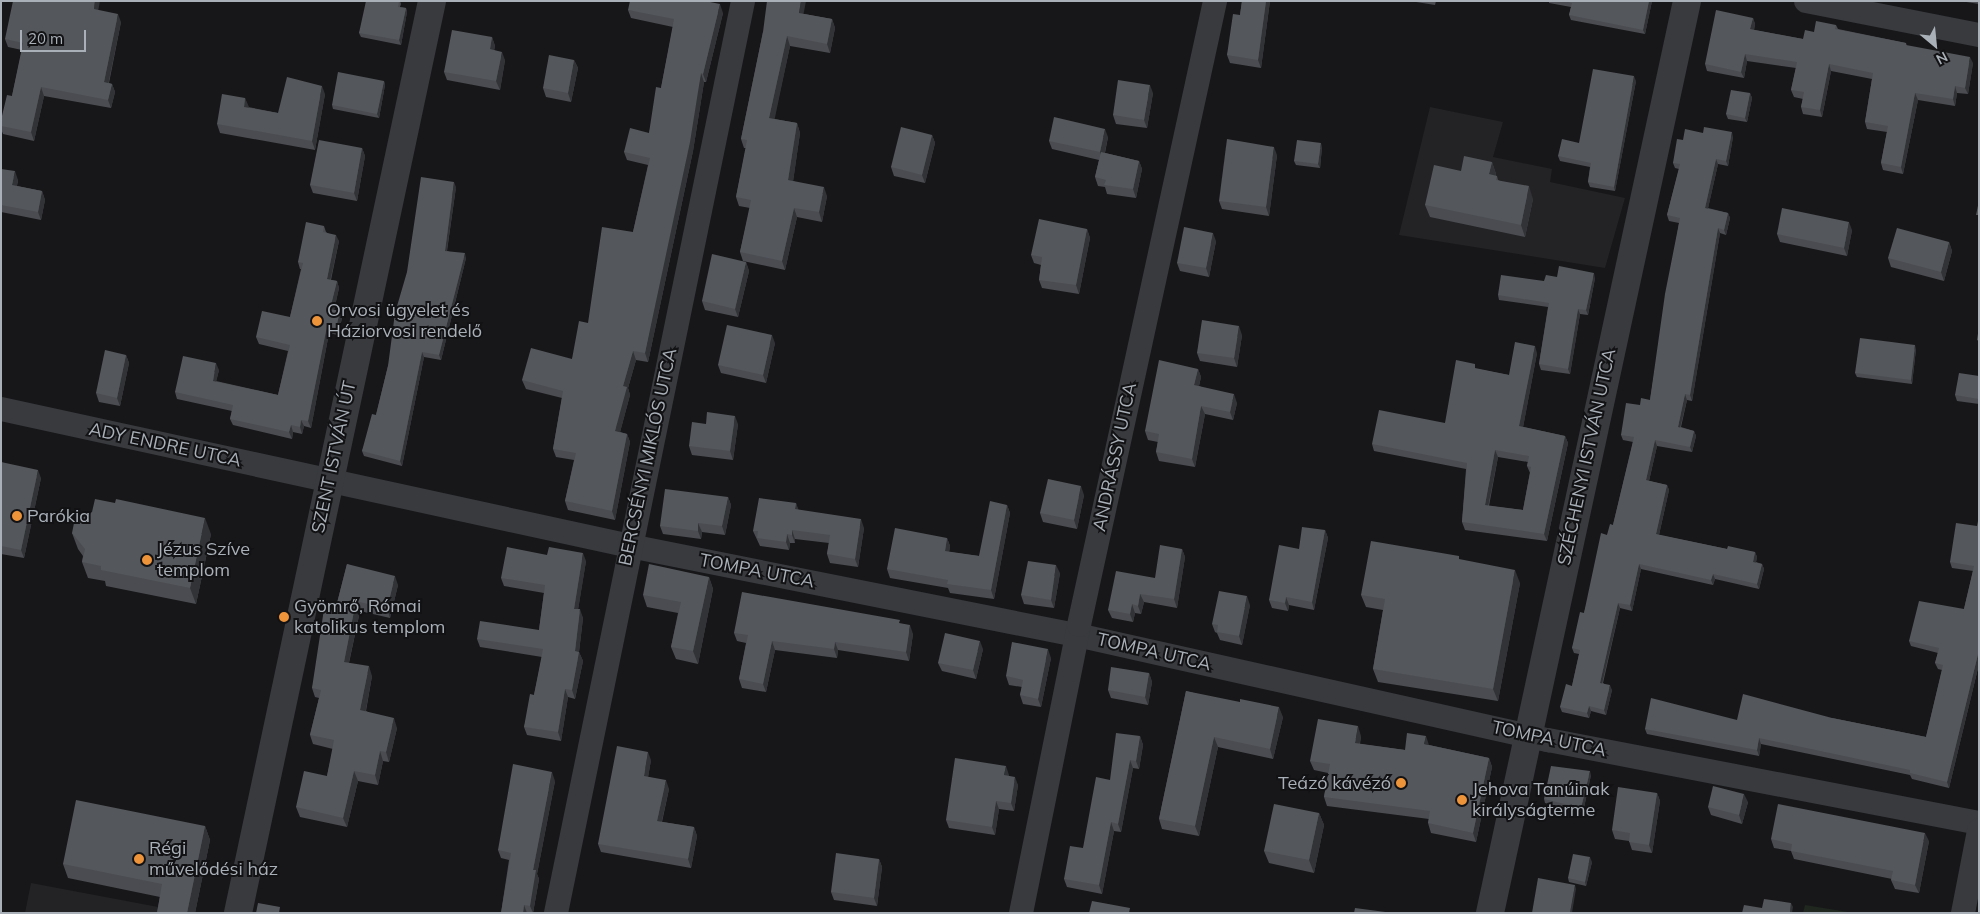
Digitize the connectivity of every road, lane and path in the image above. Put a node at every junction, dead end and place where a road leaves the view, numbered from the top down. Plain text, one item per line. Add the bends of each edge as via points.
1 (432, 1) edge
2 (744, 1) edge
3 (1214, 1) edge
4 (1687, 1) edge
5 (1806, 1) edge
6 (1979, 35) edge
7 (1, 410) edge
8 (328, 482) junction
9 (630, 546) junction
10 (1077, 635) junction
11 (1526, 735) junction
12 (1979, 823) edge
13 (1979, 831) edge
14 (238, 913) edge
15 (556, 913) edge
16 (1021, 913) edge
17 (1490, 913) edge
18 (1963, 913) edge

1 - 8 street, SZENT ISTVÁN ÚT
2 - 9 street, BERCSÉNYI MIKLÓS UTCA
3 - 10 street, ANDRÁSSY UTCA
4 - 11 street, SZÉCHENYI ISTVÁN UTCA
5 - 6 street
7 - 8 street, ADY ENDRE UTCA
8 - 9 street, TOMPA UTCA
8 - 14 street, SZENT ISTVÁN ÚT
9 - 10 street, TOMPA UTCA
9 - 15 street, BERCSÉNYI MIKLÓS UTCA
10 - 11 street, TOMPA UTCA
10 - 16 street, ANDRÁSSY UTCA
11 - 12 street, TOMPA UTCA
11 - 17 street, SZÉCHENYI ISTVÁN UTCA
13 - 18 street

